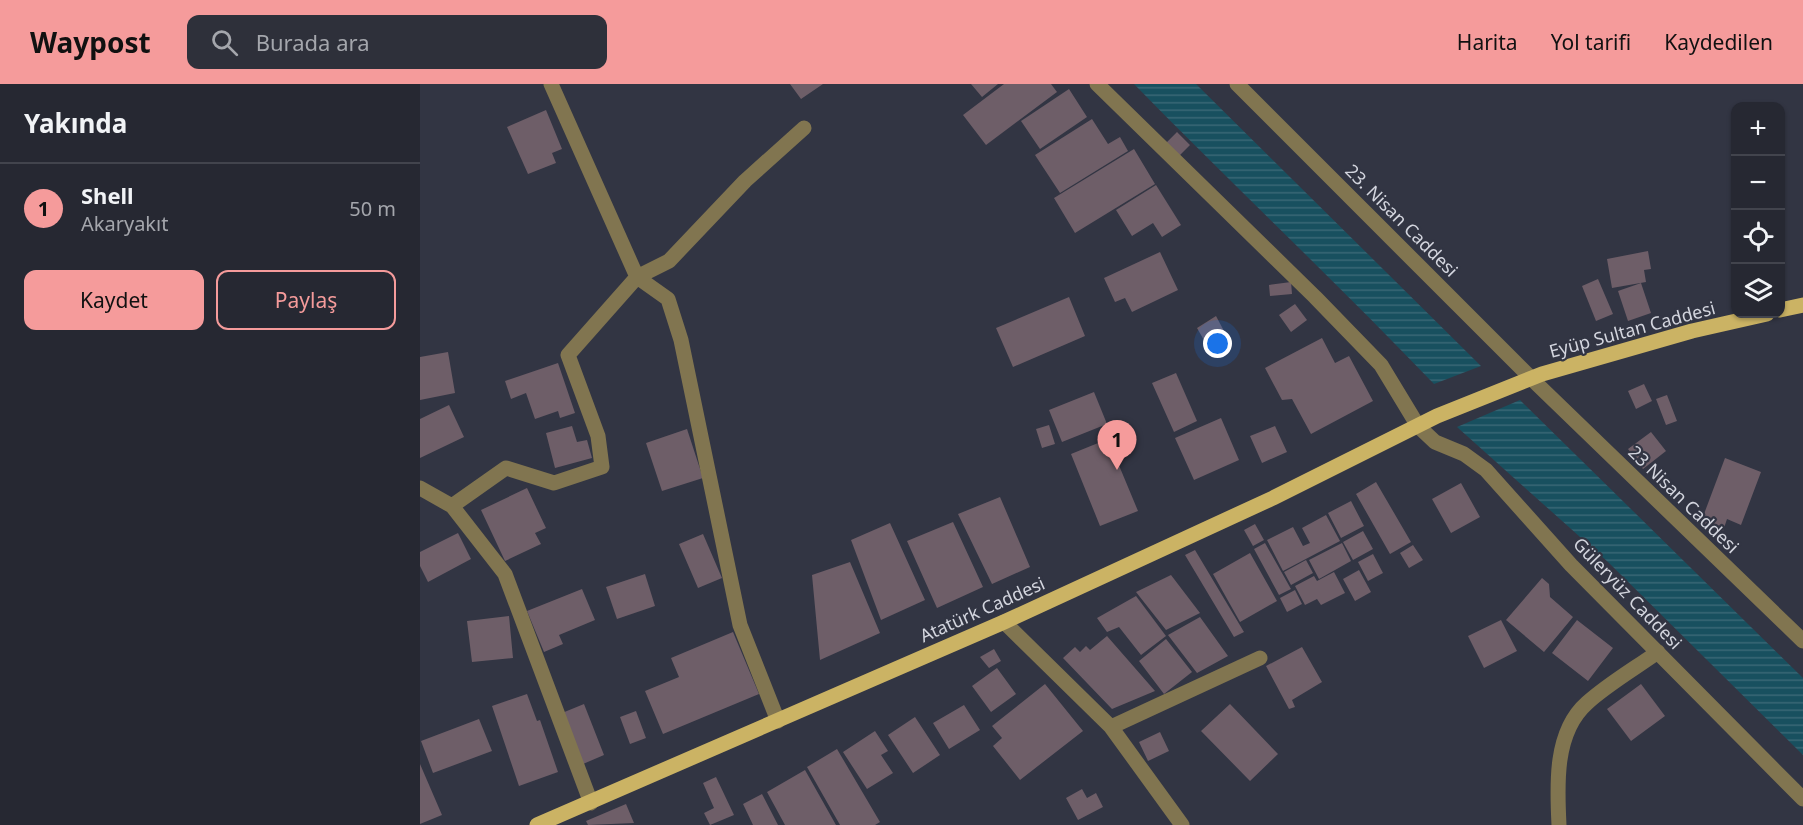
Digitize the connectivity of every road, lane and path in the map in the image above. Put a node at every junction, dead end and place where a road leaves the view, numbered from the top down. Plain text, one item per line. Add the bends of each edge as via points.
1 (551, 84) edge
2 (1097, 84) edge
3 (1237, 84) edge
4 (804, 128) dead end
5 (637, 277) junction
6 (1803, 305) edge
7 (1785, 309) edge
8 (1749, 318) edge
9 (1540, 380) junction
10 (1437, 416) joint
11 (1418, 426) junction
12 (420, 488) edge
13 (452, 506) junction
14 (1004, 622) junction
15 (1803, 641) edge
16 (1658, 652) junction
17 (1260, 658) dead end
18 (778, 721) junction
19 (1111, 727) junction
20 (1803, 799) edge
21 (591, 803) junction
22 (537, 825) edge
23 (1182, 825) edge
24 (1559, 825) edge

1 - 5 street
2 - 11 street, Güleryüz Caddesi via 1316,297 1381,366
3 - 9 street, 23. Nisan Caddesi
4 - 5 street via 669,261
5 - 13 street via 568,355 598,436 602,467 554,483 506,468
5 - 18 street via 668,299 672,309 740,625
6 - 7 main road
8 - 9 main road, Eyüp Sultan Caddesi via 1692,331
9 - 10 main road, Eyüp Sultan Caddesi
9 - 15 street, 23 Nisan Caddesi
10 - 11 main road, Atatürk Caddesi
11 - 14 main road, Atatürk Caddesi via 1273,498
11 - 16 street, Güleryüz Caddesi via 1435,442 1464,454 1486,470 1571,565
12 - 13 street
13 - 21 street via 505,574
14 - 18 main road, Atatürk Caddesi
14 - 19 street
16 - 20 street, Güleryüz Caddesi
16 - 24 street via 1585,704 1569,730 1560,753
17 - 19 street
18 - 21 main road, Atatürk Caddesi
19 - 23 street
21 - 22 main road, Atatürk Caddesi

